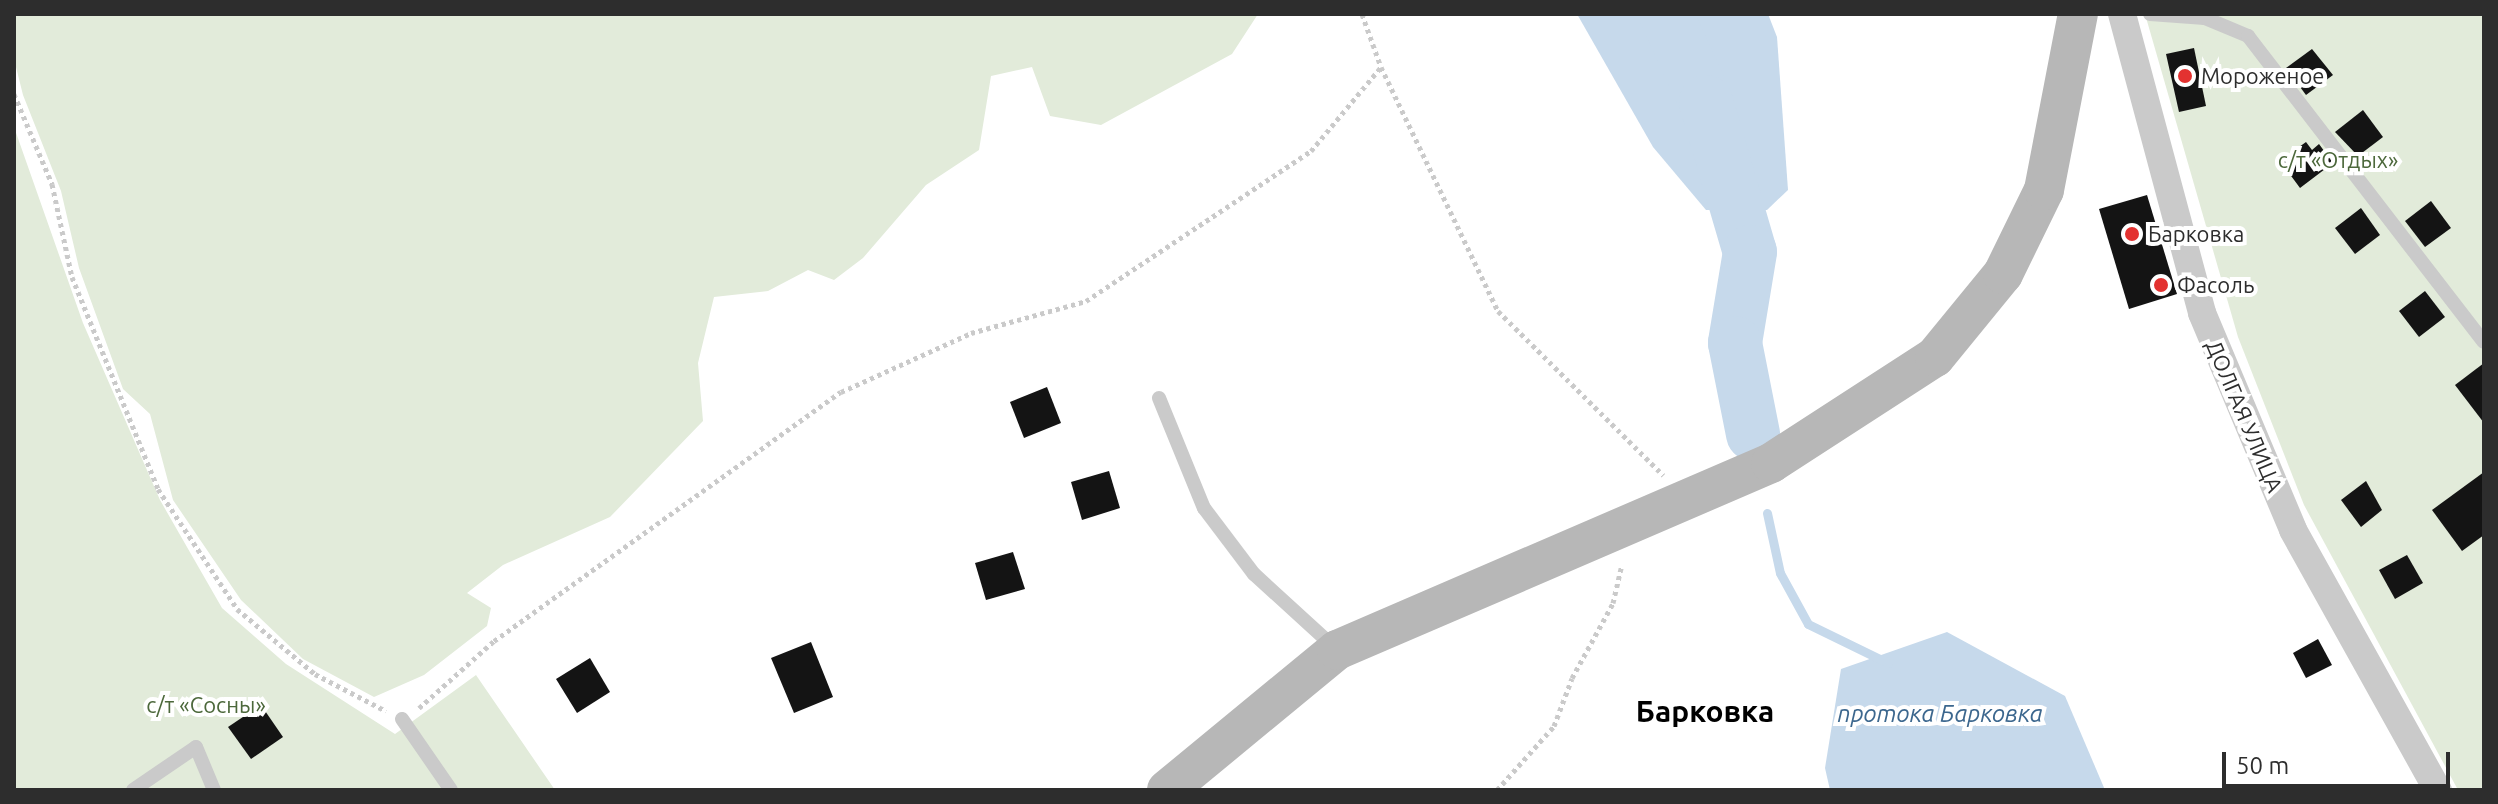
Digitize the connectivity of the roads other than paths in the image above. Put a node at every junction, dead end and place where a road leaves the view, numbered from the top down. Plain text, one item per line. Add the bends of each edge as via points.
1 (2078, 14) edge
2 (2122, 14) edge
3 (2150, 14) edge
4 (2484, 342) edge
5 (1159, 398) dead end
6 (1337, 650) junction
7 (402, 719) road end
8 (133, 790) edge
9 (214, 790) edge
10 (451, 790) edge
11 (1167, 790) edge
12 (2438, 790) edge

1 - 6 main road via 2044,190 2003,274 1935,357 1771,463
2 - 12 street, ДОЛГАЯ УЛИЦА via 2202,313 2293,530
3 - 4 lane via 2205,18 2248,36
5 - 6 lane via 1204,508 1254,574
6 - 11 main road
7 - 10 lane
8 - 9 lane via 196,747

